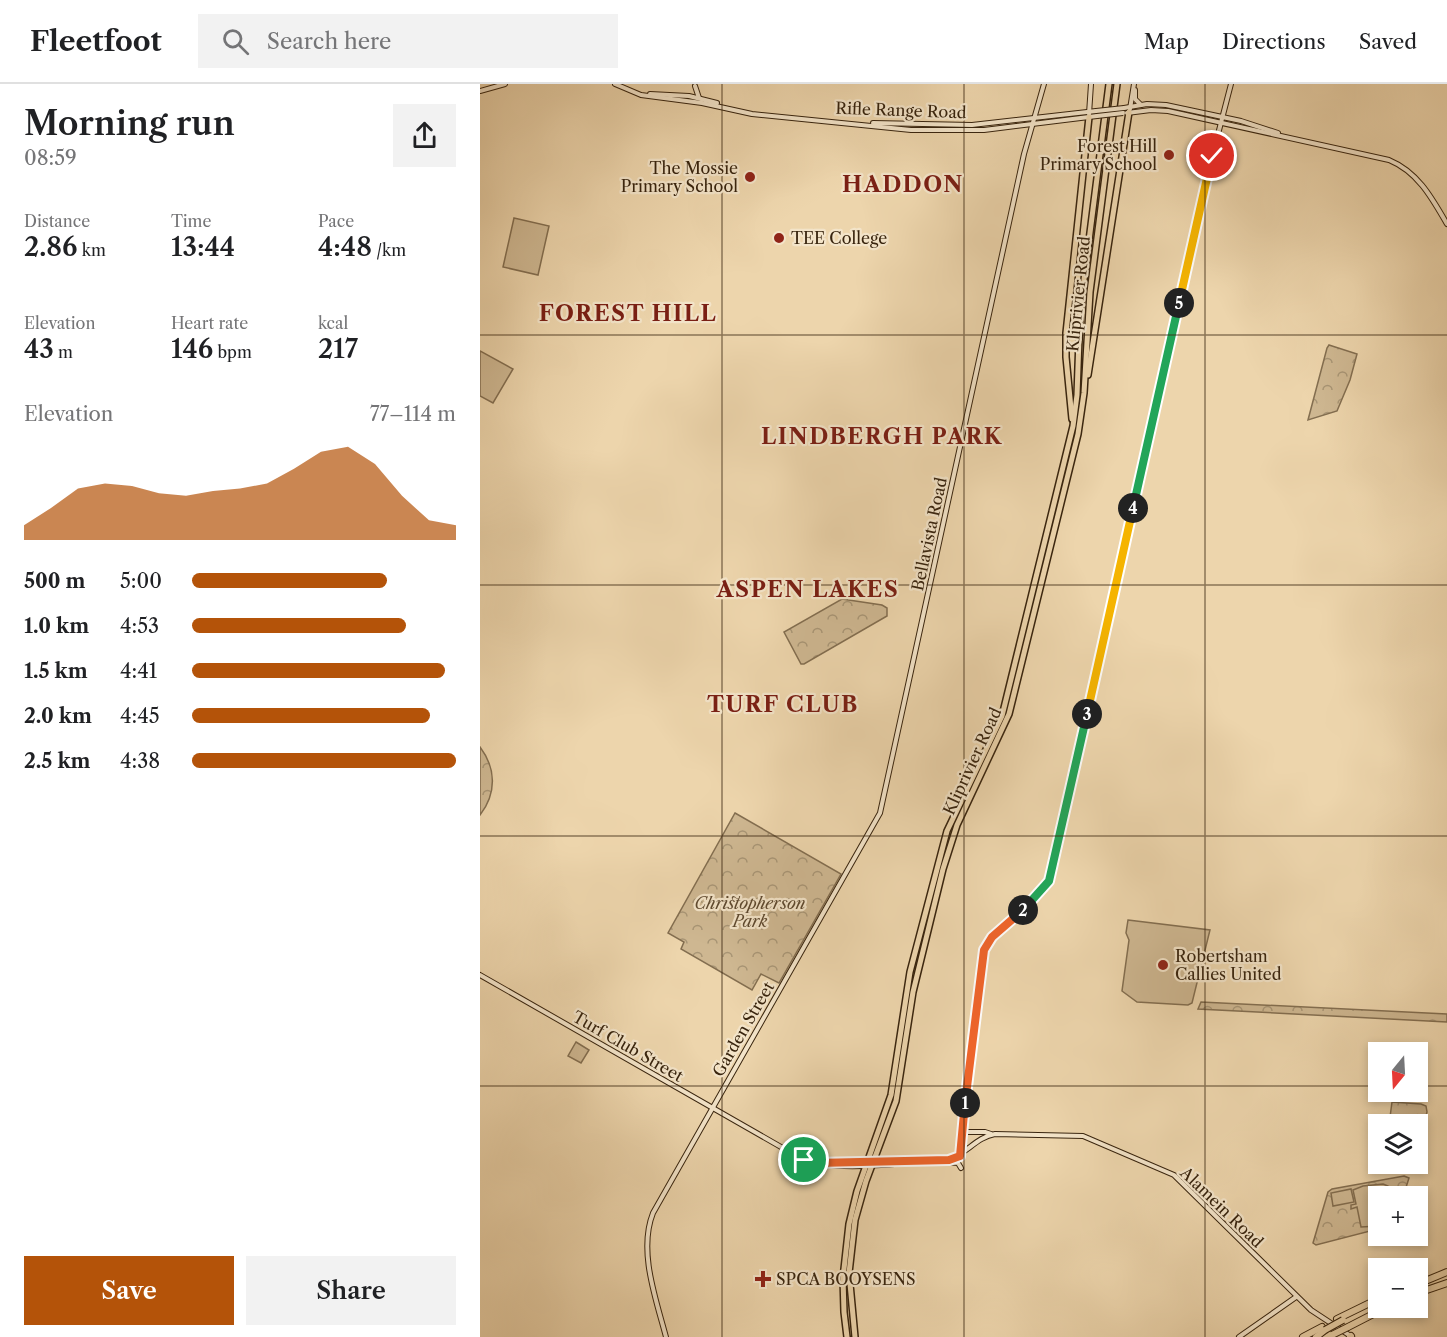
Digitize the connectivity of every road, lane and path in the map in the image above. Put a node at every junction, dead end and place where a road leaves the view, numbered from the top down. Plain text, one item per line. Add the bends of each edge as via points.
1 (506, 84) edge
2 (615, 84) edge
3 (1044, 84) edge
4 (1091, 84) edge
5 (1109, 84) edge
6 (1117, 84) edge
7 (1231, 84) edge
8 (1134, 85) edge
9 (695, 86) dead end
10 (480, 91) edge
11 (641, 94) junction
12 (699, 98) junction
13 (1141, 105) junction
14 (1038, 106) junction
15 (1126, 110) junction
16 (1089, 115) junction
17 (1203, 116) junction
18 (1044, 117) junction
19 (1034, 118) junction
20 (1076, 119) junction
21 (1221, 120) junction
22 (1032, 124) junction
23 (1088, 131) junction
24 (1447, 224) edge
25 (1084, 393) junction
26 (1073, 426) junction
27 (881, 808) joint
28 (480, 975) edge
29 (712, 1107) junction
30 (962, 1132) junction
31 (991, 1134) junction
32 (960, 1156) junction
33 (940, 1161) junction
34 (869, 1164) junction
35 (961, 1168) dead end
36 (1447, 1272) edge
37 (1428, 1280) edge
38 (1447, 1283) edge
39 (1428, 1290) edge
40 (1296, 1297) junction
41 (1368, 1305) edge
42 (1368, 1316) edge
43 (1324, 1329) junction
44 (1331, 1336) edge
45 (1349, 1336) edge
46 (666, 1337) edge
47 (847, 1337) edge
48 (855, 1337) edge
49 (1239, 1337) edge
50 (1303, 1337) edge
51 (1316, 1337) edge

1 - 10 main road
2 - 11 main road, Rifle Range Road
3 - 14 main road, Bellavista Road
4 - 16 main road
5 - 26 main road, Kliprivier Road via 1080,310
6 - 25 main road, Kliprivier Road via 1090,292
7 - 21 main road
8 - 13 main road via 1135,99
8 - 15 main road
9 - 12 main road
11 - 12 main road, Rifle Range Road
11 - 22 main road, Rifle Range Road via 752,114 911,130 975,131
12 - 19 main road, Rifle Range Road via 752,112 873,123 951,126
13 - 15 main road
13 - 17 main road via 1166,105
14 - 18 main road
14 - 19 main road, Bellavista Road
15 - 16 main road, bridge
15 - 17 main road
15 - 25 main road
16 - 18 main road, Rifle Range Road
16 - 20 main road, Rifle Range Road
16 - 23 main road
17 - 21 main road
18 - 19 main road, Rifle Range Road
19 - 22 main road, Bellavista Road
20 - 22 main road, Rifle Range Road
20 - 23 main road
21 - 24 main road via 1396,163 1420,182
21 - 30 main road via 1049,881 988,942 984,954
22 - 27 main road, Bellavista Road
23 - 26 main road via 1066,333
25 - 34 main road, Kliprivier Road via 1078,434 1014,698 1003,732 952,839 915,981 896,1101
26 - 34 main road, Kliprivier Road via 1002,716 945,840 906,989 891,1095
27 - 29 main road, Garden Street
28 - 29 main road, Turf Club Street
29 - 34 main road, Turf Club Street via 802,1159
29 - 46 main road, Garden Street via 651,1216 648,1267
30 - 31 main road, Alamein Road
30 - 32 main road
31 - 32 main road
31 - 40 main road, Alamein Road via 1083,1136 1174,1175
32 - 33 main road
33 - 34 main road, Turf Club Street
33 - 35 main road via 958,1163
34 - 47 main road, Kliprivier Road via 853,1205 845,1252
34 - 48 main road, Kliprivier Road via 851,1244 849,1273
36 - 37 highway
38 - 39 highway
40 - 45 main road, Alamein Road
40 - 49 main road
41 - 43 highway, bridge
42 - 44 highway, bridge
43 - 50 highway
43 - 51 highway

